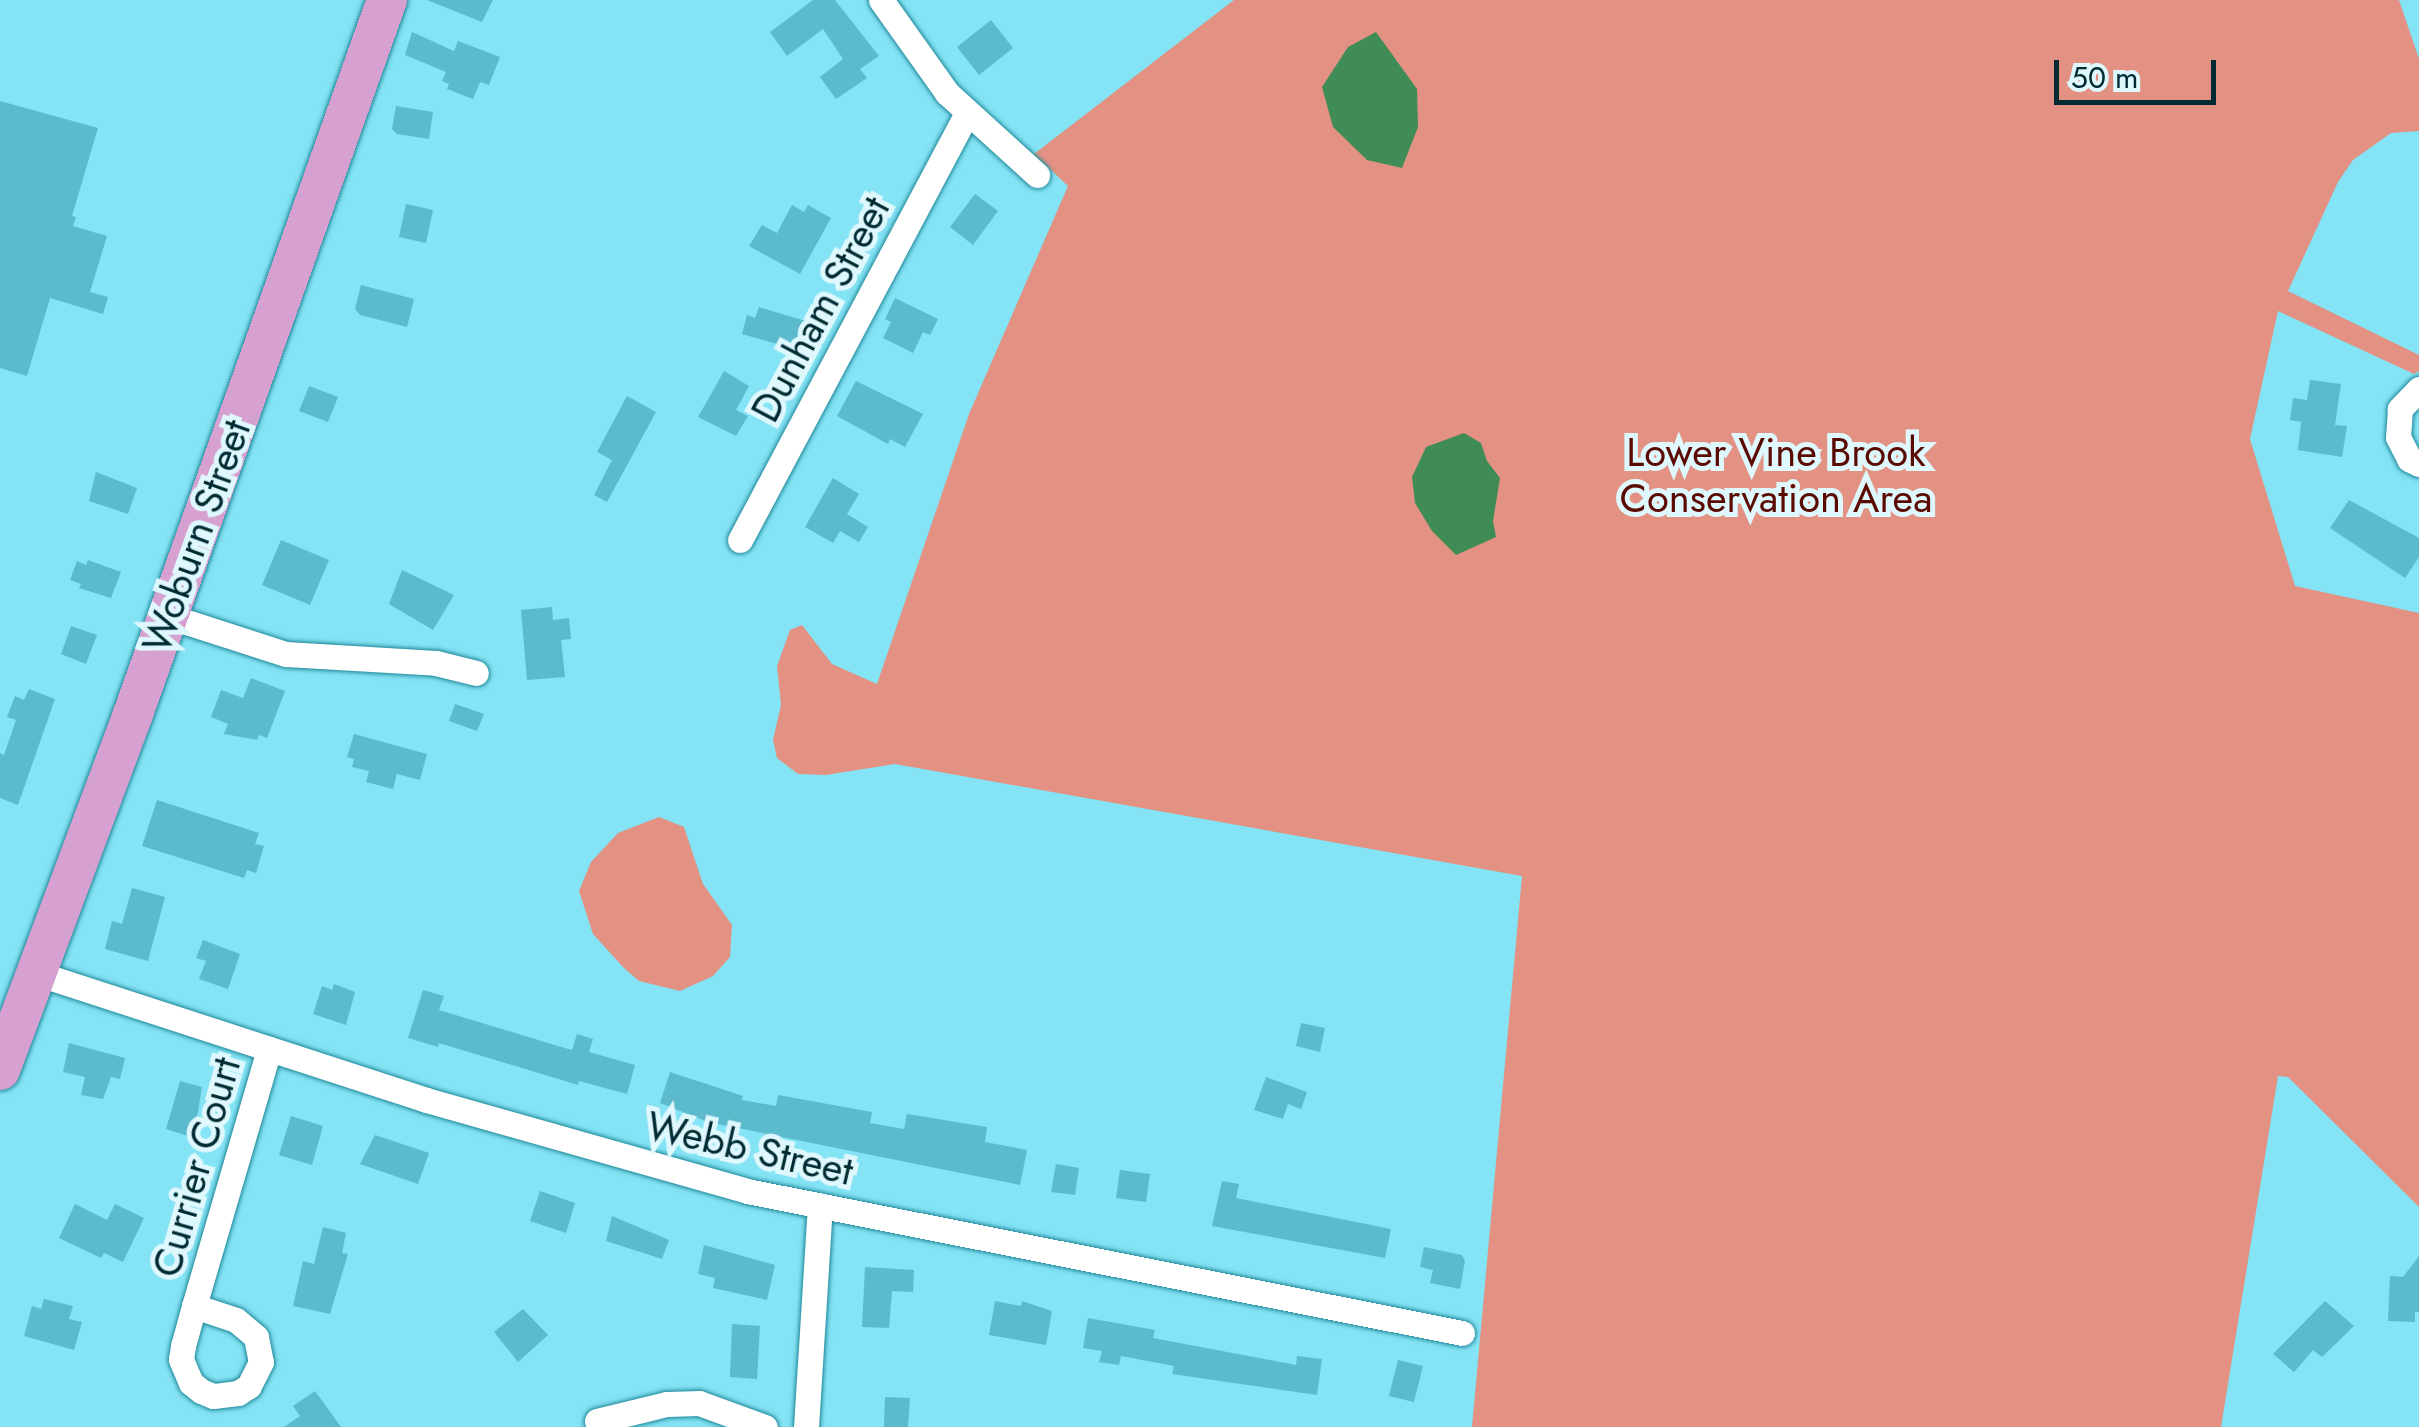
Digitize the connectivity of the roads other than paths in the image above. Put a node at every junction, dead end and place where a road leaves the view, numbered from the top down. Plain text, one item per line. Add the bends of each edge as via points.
1 (387, 0) edge
2 (881, 0) edge
3 (966, 113) junction
4 (1037, 175) dead end
5 (2419, 389) edge
6 (2419, 464) edge
7 (740, 540) dead end
8 (168, 616) junction
9 (476, 673) dead end
10 (36, 974) junction
11 (269, 1049) junction
12 (0, 1070) edge
13 (820, 1205) junction
14 (194, 1306) dead end
15 (1462, 1333) dead end
16 (596, 1421) dead end
17 (766, 1427) edge
18 (806, 1427) edge

1 - 8 main road, Woburn Street
2 - 3 street
3 - 4 street
3 - 7 street, Dunham Street
5 - 6 street via 2400,409 2398,437
8 - 9 street via 286,654 436,663
8 - 10 main road, Woburn Street
10 - 11 street, Webb Street
10 - 12 main road, Woburn Street
11 - 13 street, Webb Street via 620,1156
11 - 14 street, Currier Court
13 - 15 street, Webb Street
13 - 18 street
16 - 17 street via 699,1403

